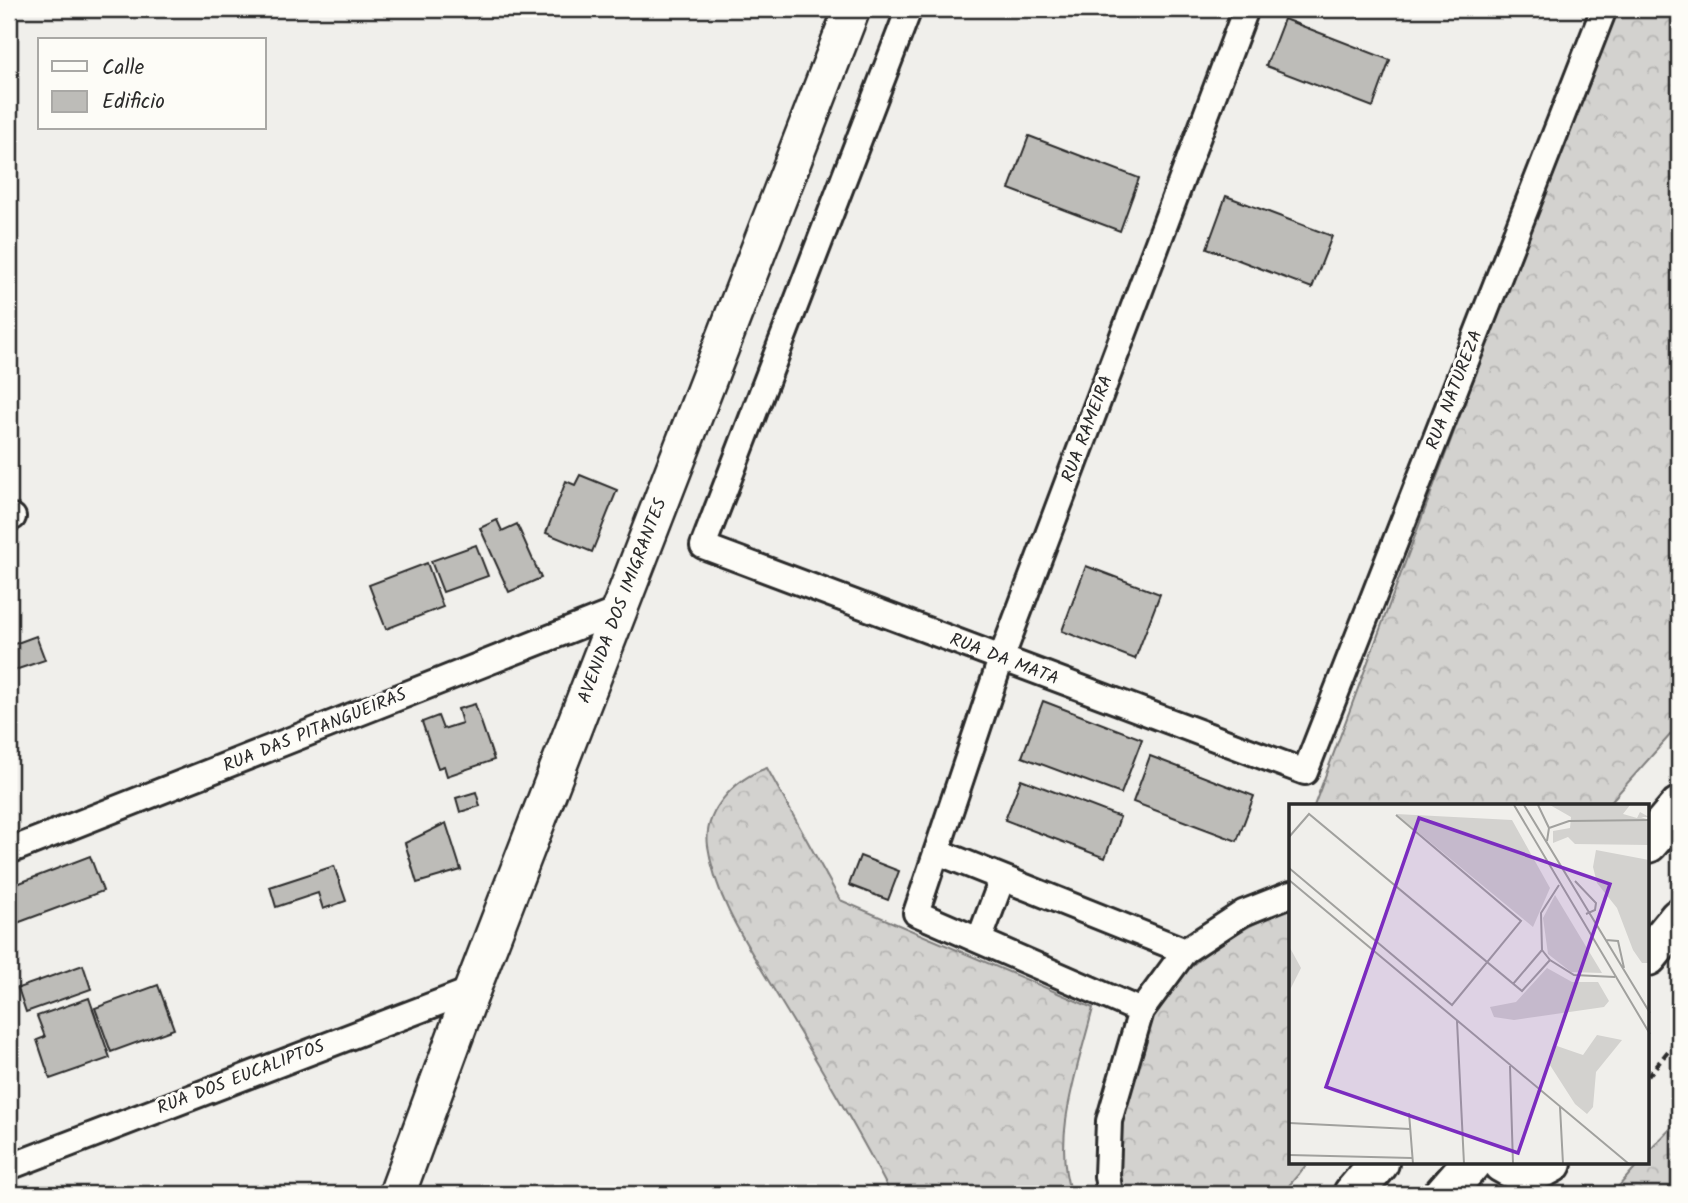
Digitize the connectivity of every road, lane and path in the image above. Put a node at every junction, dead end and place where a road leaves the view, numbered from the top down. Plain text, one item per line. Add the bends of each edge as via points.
1 (852, 9) edge
2 (909, 9) edge
3 (1246, 9) edge
4 (1604, 9) edge
5 (620, 610) junction
6 (1001, 659) junction
7 (1305, 772) joint
8 (1679, 807) edge
9 (1650, 841) edge
10 (9, 851) edge
11 (937, 852) junction
12 (1002, 879) junction
13 (1289, 895) edge
14 (1679, 918) edge
15 (980, 938) junction
16 (1185, 951) junction
17 (1650, 954) edge
18 (472, 990) junction
19 (1141, 1011) junction
20 (1679, 1038) edge
21 (1650, 1074) edge
22 (1378, 1164) edge
23 (1470, 1164) edge
24 (1504, 1164) edge
25 (1550, 1164) edge
26 (9, 1167) edge
27 (397, 1194) edge
28 (1110, 1194) edge
29 (1353, 1194) edge
30 (1444, 1194) edge

1 - 5 street, AVENIDA DOS IMIGRANTES
2 - 6 street, RUA DA MATA via 703,546
3 - 6 street, RUA RAMEIRA
4 - 7 street, RUA NATUREZA
5 - 10 street, RUA DAS PITANGUEIRAS
5 - 18 street, AVENIDA DOS IMIGRANTES
6 - 7 street, RUA DA MATA
6 - 11 street, RUA RAMEIRA
8 - 9 main road
11 - 12 street
11 - 15 street, RUA RAMEIRA via 916,913
12 - 15 street
12 - 16 street
13 - 16 street via 1243,913
14 - 17 main road
15 - 19 street
16 - 19 street
18 - 26 street, RUA DOS EUCALIPTOS
18 - 27 street, AVENIDA DOS IMIGRANTES
19 - 28 street via 1110,1121
20 - 21 path
22 - 29 main road
23 - 30 main road
24 - 25 main road via 1521,1172

